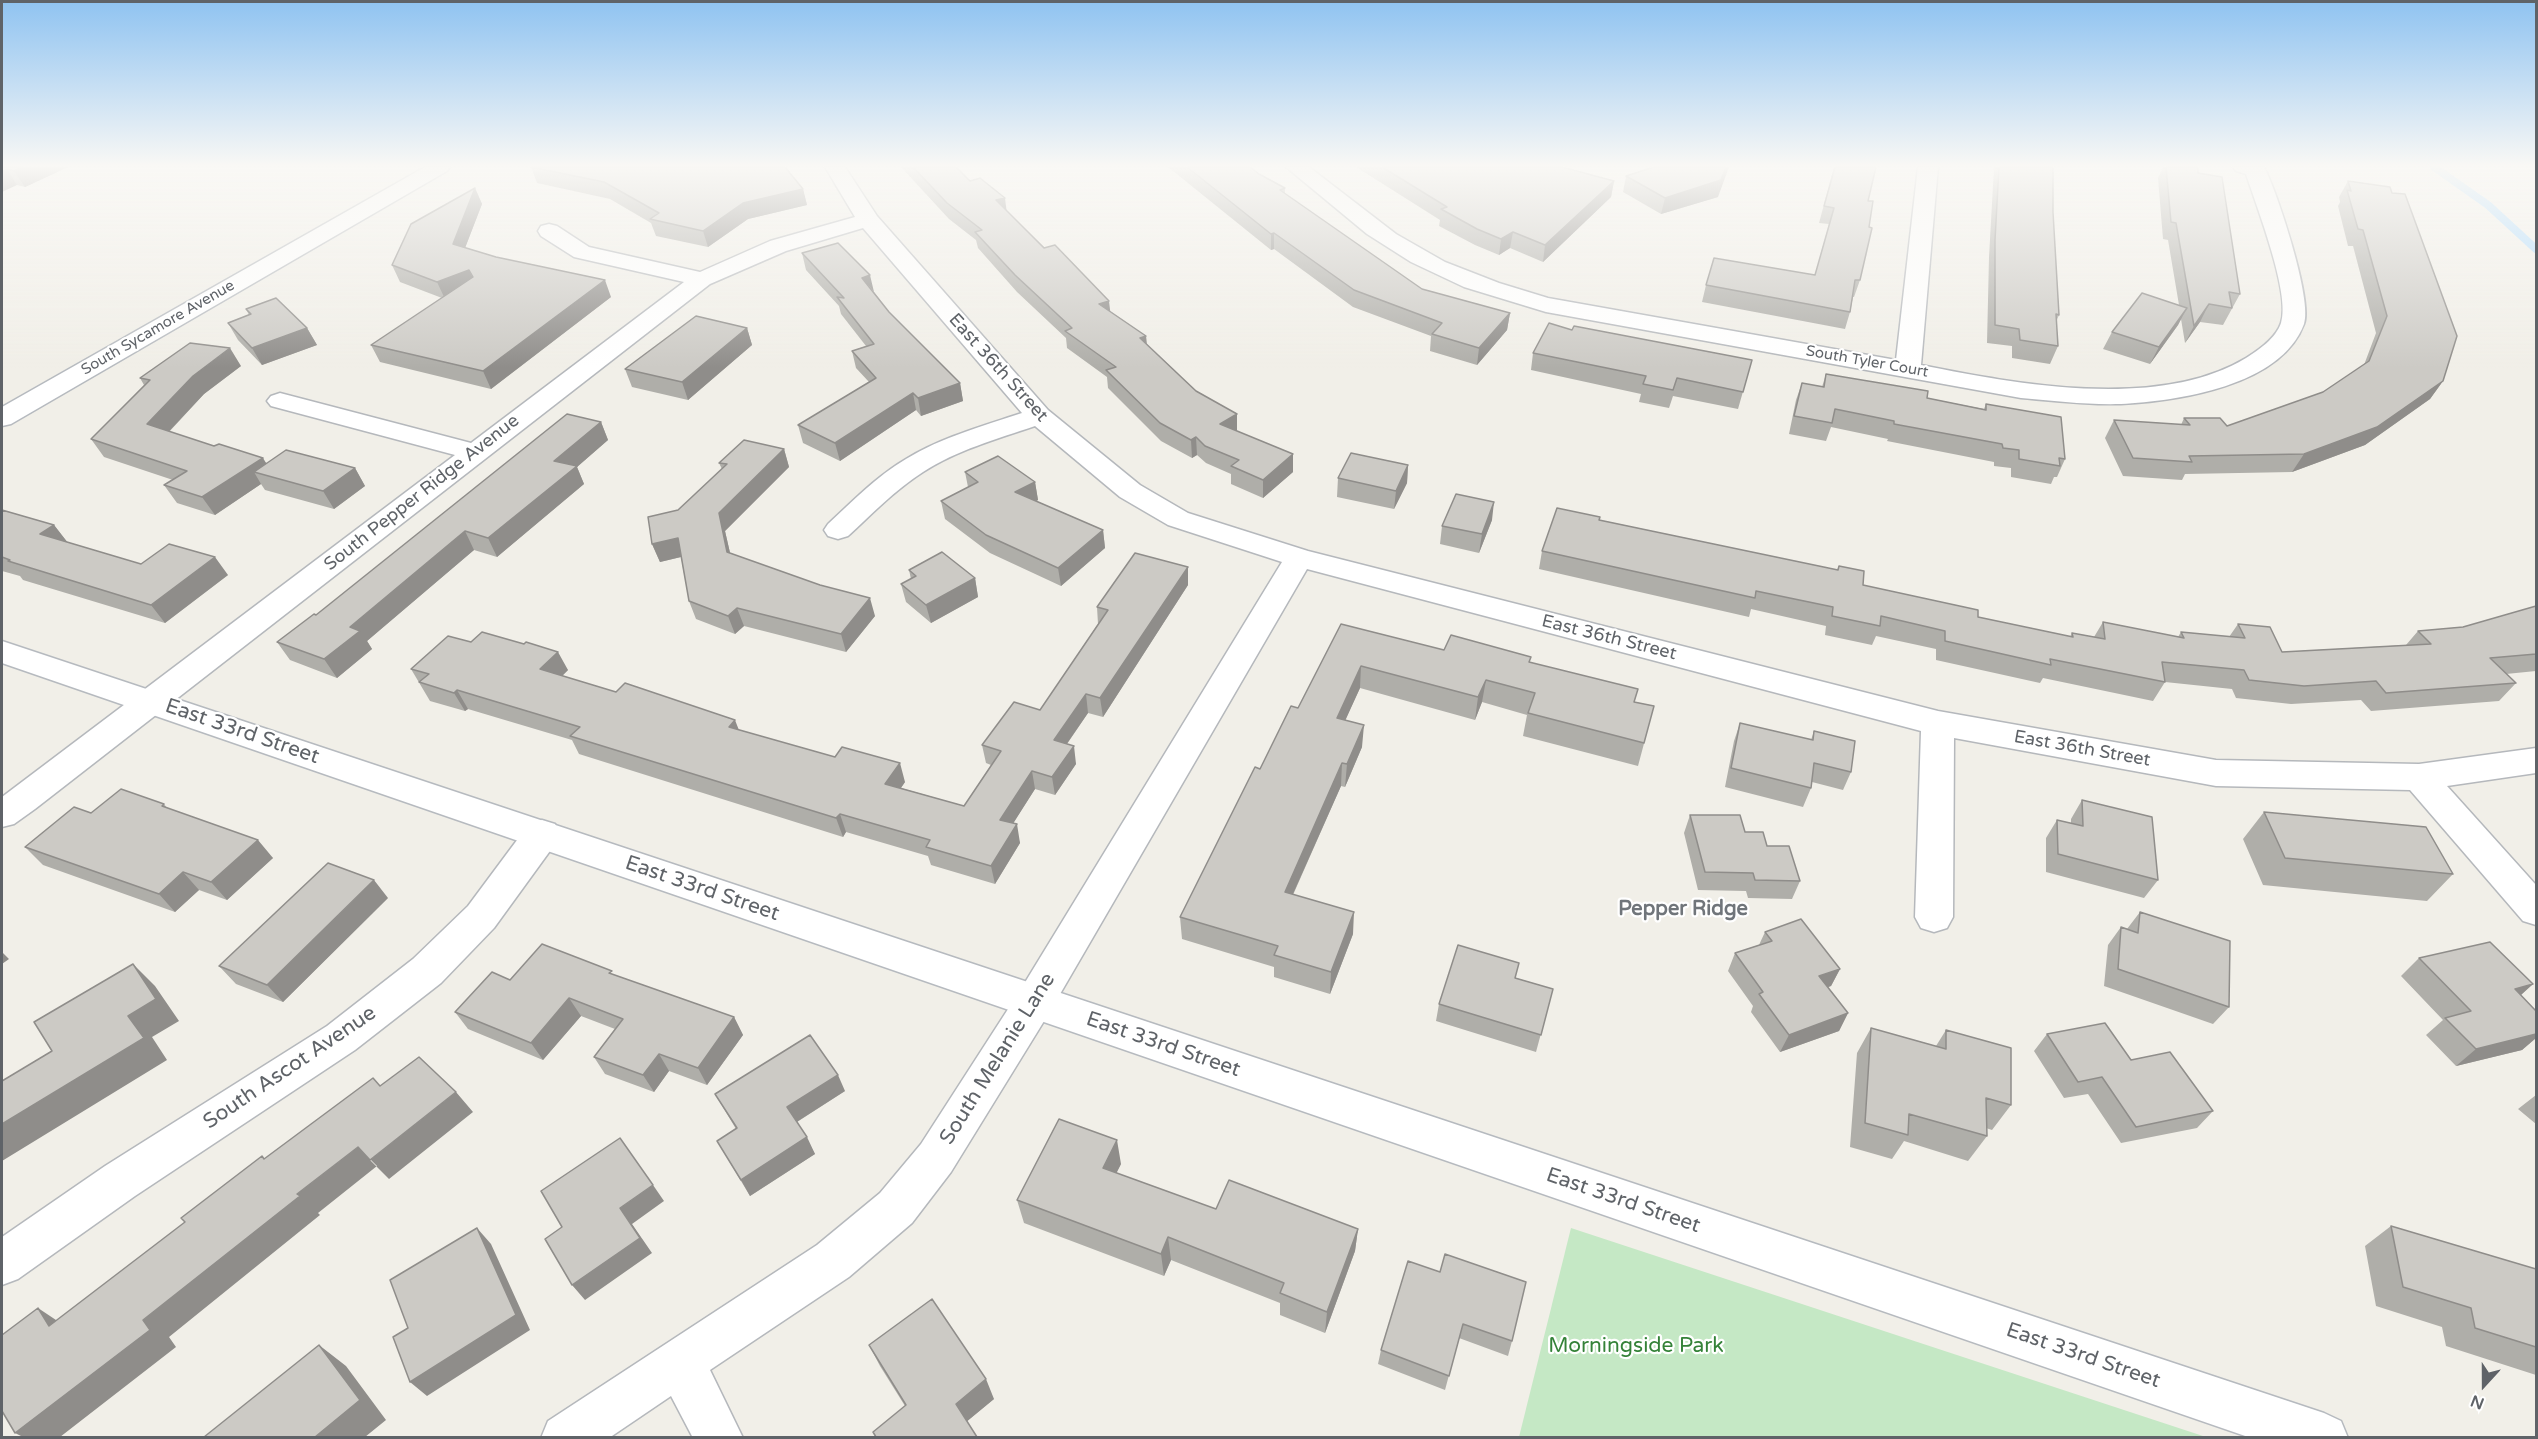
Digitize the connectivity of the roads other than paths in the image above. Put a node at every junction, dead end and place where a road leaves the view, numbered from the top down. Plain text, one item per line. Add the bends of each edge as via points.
1 (323, 234) edge
2 (554, 234) edge
3 (819, 234) edge
4 (880, 234) edge
5 (1384, 234) edge
6 (1921, 234) edge
7 (2272, 234) edge
8 (702, 279) junction
9 (1908, 369) junction
10 (280, 401) dead end
11 (1039, 416) junction
12 (2, 418) edge
13 (474, 452) junction
14 (838, 530) dead end
15 (1299, 558) junction
16 (2, 652) edge
17 (152, 702) junction
18 (1938, 723) junction
19 (2536, 761) edge
20 (2419, 777) junction
21 (2, 814) edge
22 (542, 834) junction
23 (2536, 910) edge
24 (1934, 917) dead end
25 (1035, 1001) junction
26 (2, 1263) edge
27 (679, 1361) junction
28 (565, 1437) edge
29 (719, 1437) edge
30 (2324, 1437) edge

1 - 12 street, South Sycamore Avenue
2 - 8 street via 582,252
3 - 8 street, South Pepper Ridge Avenue via 778,246
4 - 11 street, East 36th Street
5 - 9 street, South Tyler Court via 1435,266 1546,305
6 - 9 street
7 - 9 street, South Tyler Court via 2293,292 2295,320 2276,350 2243,371 2190,388 2126,395 2061,394
8 - 13 street, South Pepper Ridge Avenue
10 - 13 street
11 - 14 street via 966,440 926,459 892,481
11 - 15 street, East 36th Street via 1130,490 1178,519
13 - 17 street, South Pepper Ridge Avenue
15 - 18 street, East 36th Street
15 - 25 street, South Melanie Lane
16 - 17 street, East 33rd Street
17 - 21 street, South Pepper Ridge Avenue
17 - 22 street, East 33rd Street
18 - 20 street, East 36th Street via 2216,773
18 - 24 street
19 - 20 street, East 36th Street
20 - 23 street
22 - 25 street, East 33rd Street
22 - 26 street, South Ascot Avenue via 481,917 427,971 341,1038 120,1181
25 - 27 street, South Melanie Lane via 936,1158 896,1208 833,1261
25 - 30 street, East 33rd Street
27 - 28 street, South Melanie Lane
27 - 29 street

